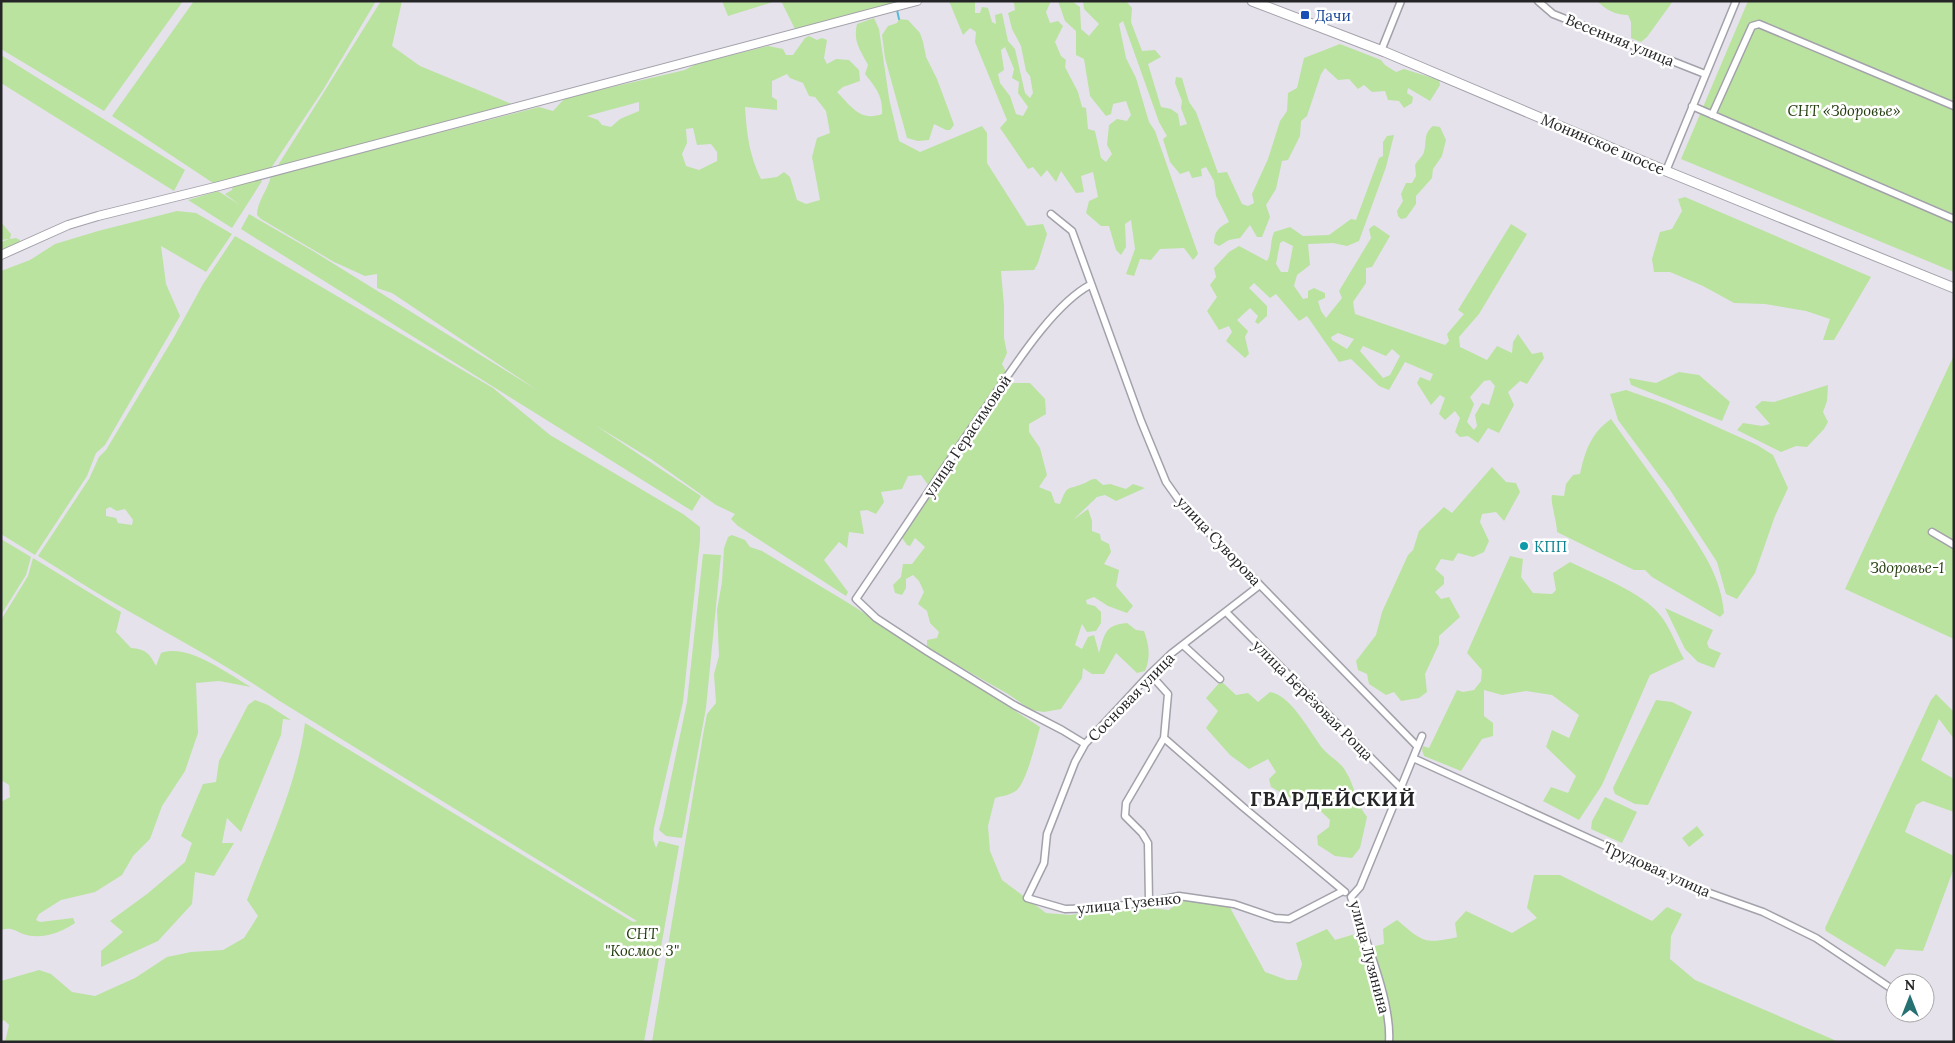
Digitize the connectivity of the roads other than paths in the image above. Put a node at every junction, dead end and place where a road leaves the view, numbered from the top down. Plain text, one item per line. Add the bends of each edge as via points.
1 (917, 1) edge
2 (1401, 1) edge
3 (1538, 1) edge
4 (1736, 1) edge
5 (1256, 2) edge
6 (1380, 51) junction
7 (1705, 74) junction
8 (1692, 106) junction
9 (1954, 106) edge
10 (1712, 115) junction
11 (1666, 170) junction
12 (1051, 214) dead end
13 (1954, 219) edge
14 (1, 254) edge
15 (1090, 285) junction
16 (1954, 288) edge
17 (1932, 532) dead end
18 (1954, 545) edge
19 (1260, 585) junction
20 (1226, 612) junction
21 (1183, 645) junction
22 (1150, 674) junction
23 (1220, 679) dead end
24 (1422, 736) dead end
25 (1164, 738) junction
26 (1085, 744) junction
27 (1417, 746) junction
28 (1413, 758) junction
29 (1401, 788) junction
30 (1343, 891) junction
31 (1351, 897) junction
32 (1027, 898) joint
33 (1149, 902) junction
34 (1885, 984) edge
35 (1389, 1042) edge

1 - 14 street via 98,216 68,225
2 - 6 street
3 - 7 street, Весенняя улица via 1553,14
4 - 7 street
5 - 6 main road, Монинское шоссе
6 - 11 main road, Монинское шоссе
7 - 8 street
8 - 10 street
8 - 11 street
9 - 10 street via 1759,24 1752,26
10 - 13 street
11 - 16 main road, Монинское шоссе
12 - 15 street, улица Суворова via 1072,231
15 - 19 street, улица Суворова via 1166,482 1183,506
15 - 26 street, улица Герасимовой via 1077,292 1052,317 1013,369 856,599 876,618 928,652
17 - 18 street
19 - 20 street, Сосновая улица
19 - 27 street, улица Суворова
20 - 21 street, Сосновая улица
20 - 29 street, улица Берёзовая Роща
21 - 22 street, Сосновая улица
21 - 23 street
22 - 25 street via 1168,694
22 - 26 street, Сосновая улица
24 - 27 street, улица Лузянина
25 - 30 street
25 - 33 street via 1126,803 1125,816 1148,843
26 - 32 street, Сосновая улица via 1047,834 1044,864
27 - 28 street, улица Лузянина
28 - 29 street, улица Лузянина
28 - 34 street, Трудовая улица via 1704,891 1763,912 1816,938
29 - 31 street, улица Лузянина via 1360,887
30 - 31 street
30 - 33 street, улица Гузенко via 1289,918 1275,918 1234,904 1179,896
31 - 35 street, улица Лузянина via 1383,996
32 - 33 street, улица Гузенко via 1065,909

